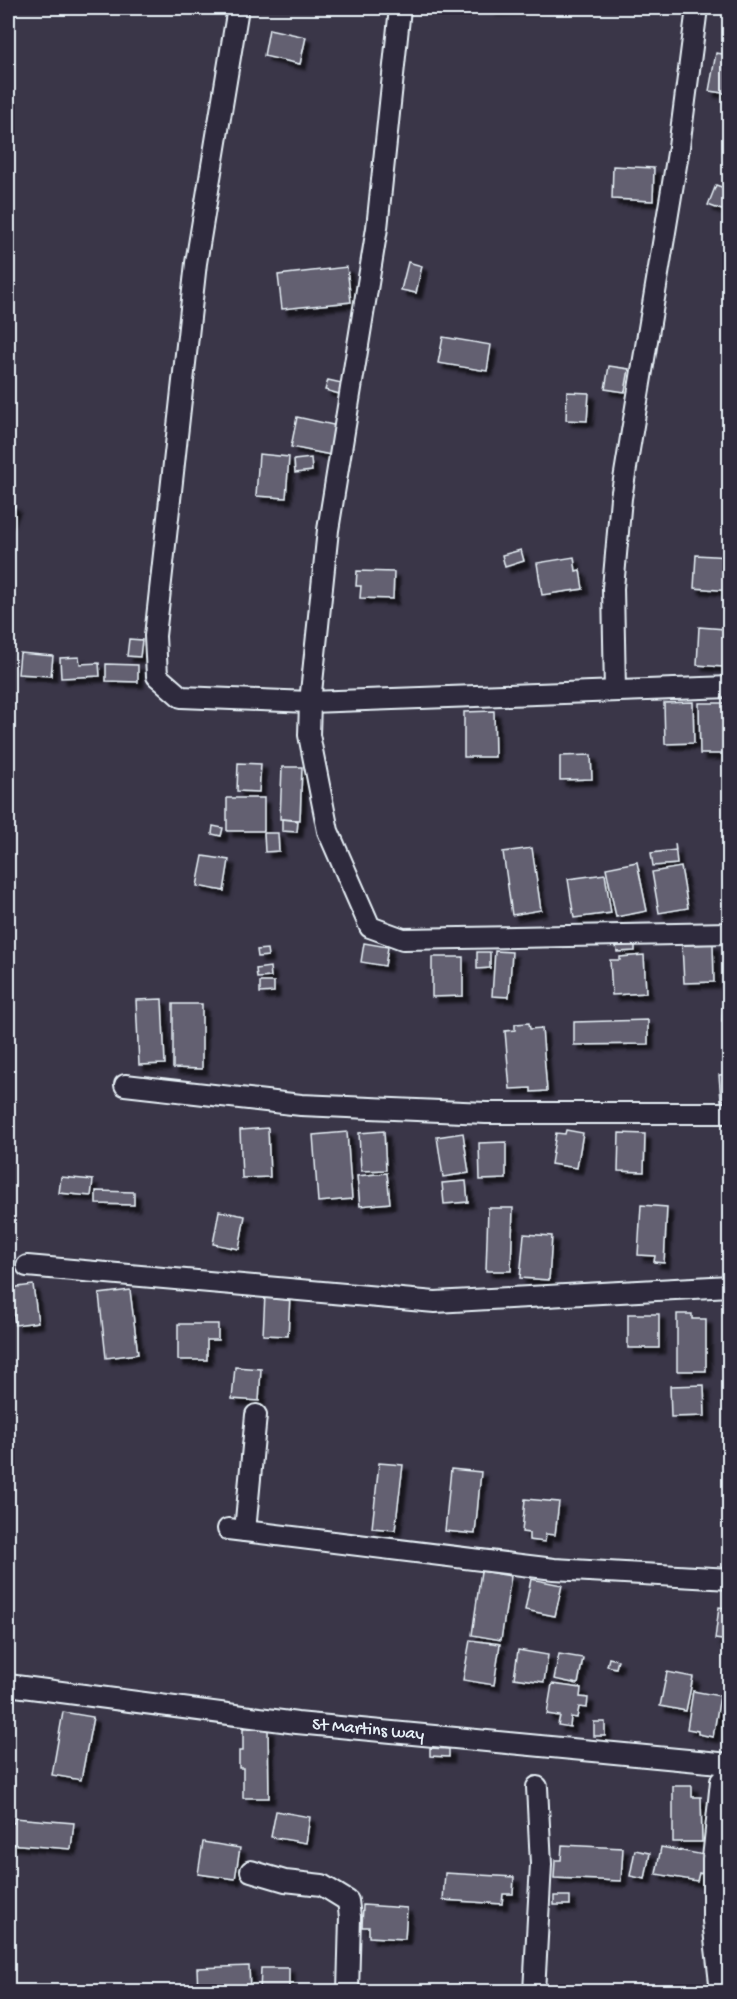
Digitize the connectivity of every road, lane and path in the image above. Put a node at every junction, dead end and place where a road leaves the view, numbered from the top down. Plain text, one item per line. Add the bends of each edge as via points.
1 (238, 8) edge
2 (400, 8) edge
3 (697, 8) edge
4 (729, 687) edge
5 (615, 691) junction
6 (310, 702) junction
7 (729, 933) edge
8 (124, 1085) dead end
9 (729, 1113) edge
10 (27, 1266) dead end
11 (729, 1286) edge
12 (256, 1415) dead end
13 (729, 1579) edge
14 (8, 1685) edge
15 (725, 1773) edge
16 (537, 1787) dead end
17 (251, 1871) dead end
18 (348, 1992) edge
19 (534, 1992) edge
20 (721, 1992) edge

1 - 6 street via 196,263 155,636 157,676 181,697
2 - 6 street via 377,228 328,530
3 - 5 street via 679,147 621,498 613,588
4 - 5 street
5 - 6 street
6 - 7 street via 309,735 328,831 370,927 403,939
8 - 9 street via 301,1106 486,1113
10 - 11 street via 435,1302
12 - 13 street via 237,1530 554,1569
14 - 15 street, St Martins way
15 - 20 street via 713,1859 713,1921
16 - 19 street via 541,1864
17 - 18 street via 285,1881 322,1885 348,1901

